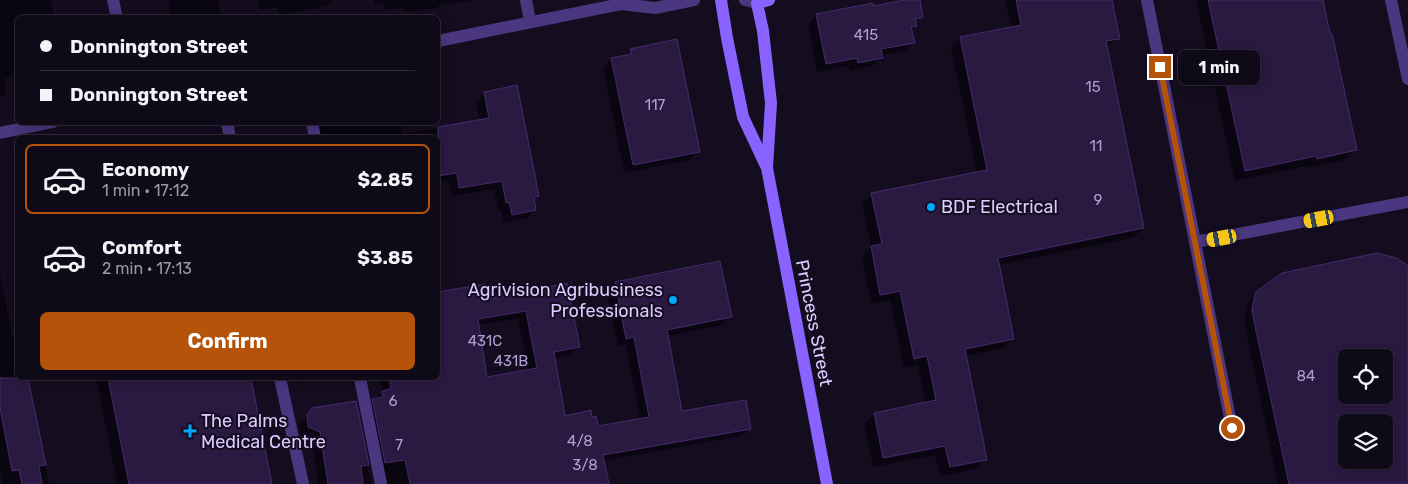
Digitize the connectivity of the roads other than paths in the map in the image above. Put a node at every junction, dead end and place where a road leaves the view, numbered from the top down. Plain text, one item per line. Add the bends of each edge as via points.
1 (113, 0) edge
2 (526, 0) edge
3 (694, 0) edge
4 (721, 0) edge
5 (1147, 0) edge
6 (1391, 0) edge
7 (757, 1) edge
8 (625, 2) edge
9 (116, 15) edge
10 (530, 21) junction
11 (440, 41) edge
12 (1408, 79) edge
13 (40, 125) edge
14 (0, 134) edge
15 (767, 168) junction
16 (1408, 202) edge
17 (1195, 242) junction
18 (280, 380) edge
19 (360, 380) edge
20 (1232, 428) dead end
21 (303, 484) edge
22 (380, 484) edge
23 (827, 484) edge

1 - 9 street
2 - 10 street
3 - 8 street via 655,8
4 - 15 main road, Princess Street via 742,117
5 - 17 street
6 - 12 street
7 - 15 main road, Princess Street via 771,103
8 - 10 street
10 - 11 street
13 - 14 street
15 - 23 main road, Princess Street
16 - 17 street
17 - 20 street
18 - 21 street
19 - 22 street

